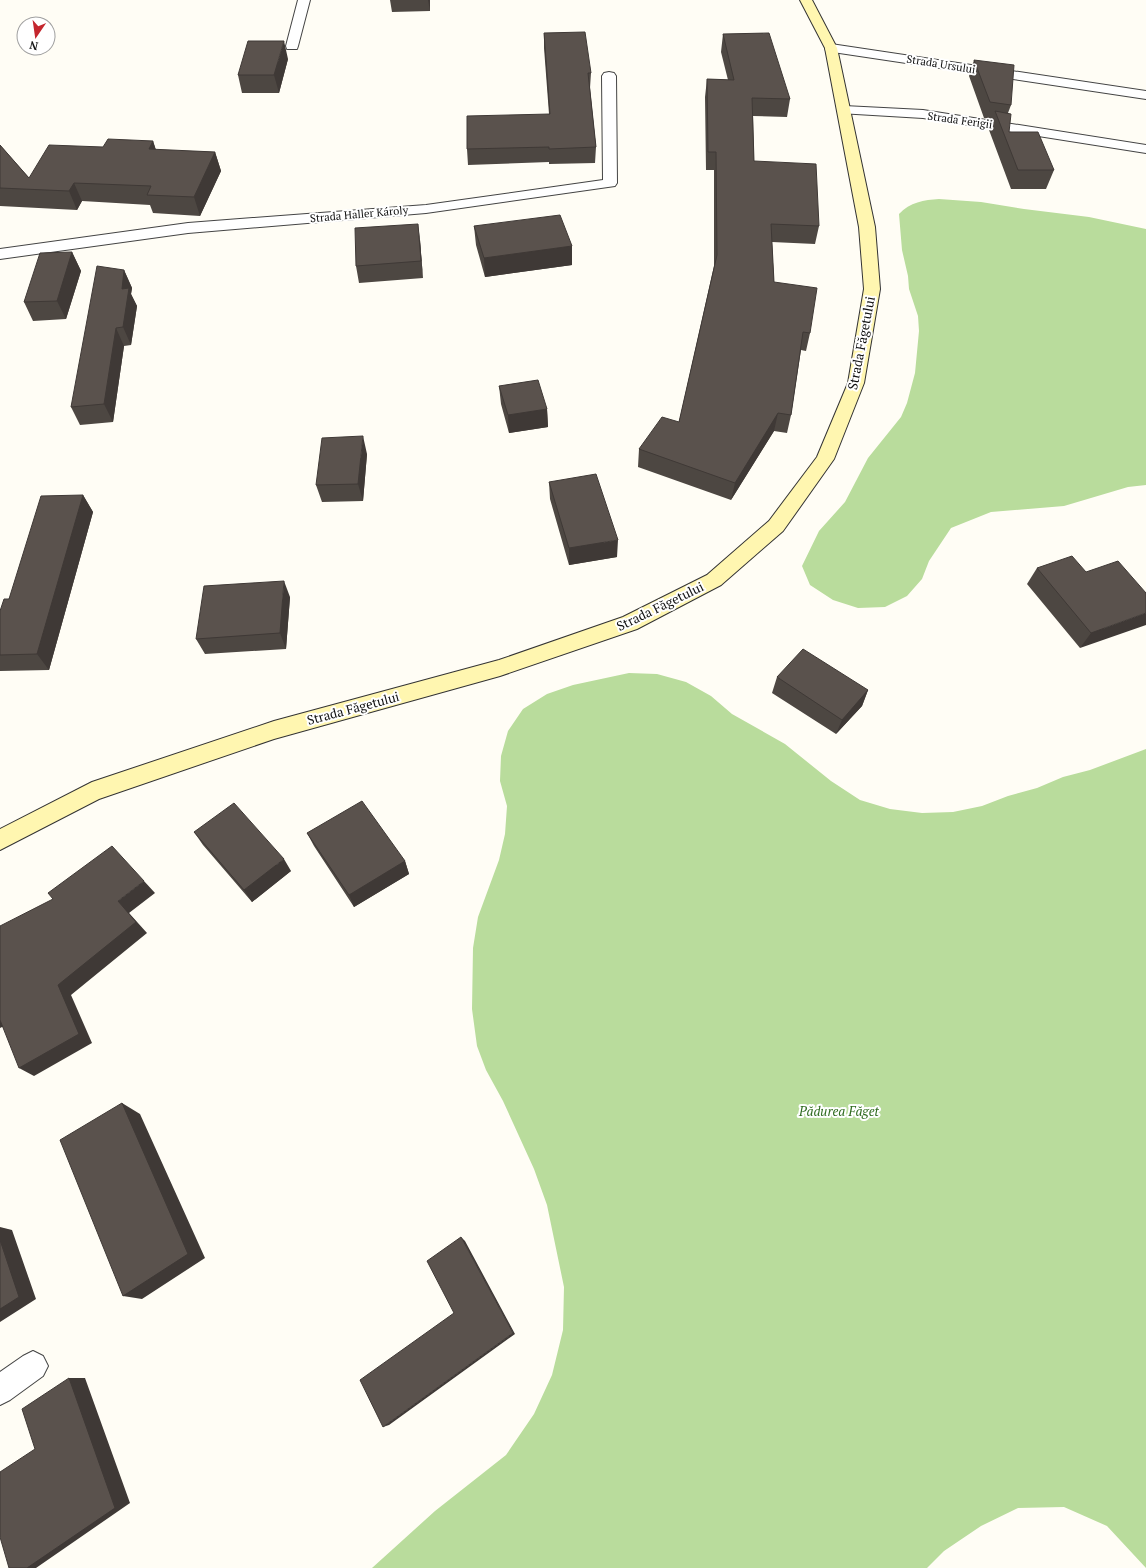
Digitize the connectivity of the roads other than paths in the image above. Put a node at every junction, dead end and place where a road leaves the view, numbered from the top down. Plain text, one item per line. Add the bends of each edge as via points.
1 (304, 0) edge
2 (806, 0) edge
3 (292, 46) dead end
4 (831, 48) junction
5 (609, 76) dead end
6 (1146, 95) edge
7 (844, 110) junction
8 (1146, 149) edge
9 (0, 254) edge
10 (0, 840) edge
11 (33, 1366) dead end
12 (0, 1390) edge

1 - 3 street
2 - 4 main road, Strada Făgetului
4 - 6 street, Strada Ursului
4 - 7 main road, Strada Făgetului
5 - 9 street, Strada Haller Károly via 610,183 426,209 188,228
7 - 8 street, Strada Ferigii via 923,114
7 - 10 main road, Strada Făgetului via 867,227 872,289 856,383 825,459 776,526 714,580 630,623 500,668 274,730 92,792
11 - 12 street

